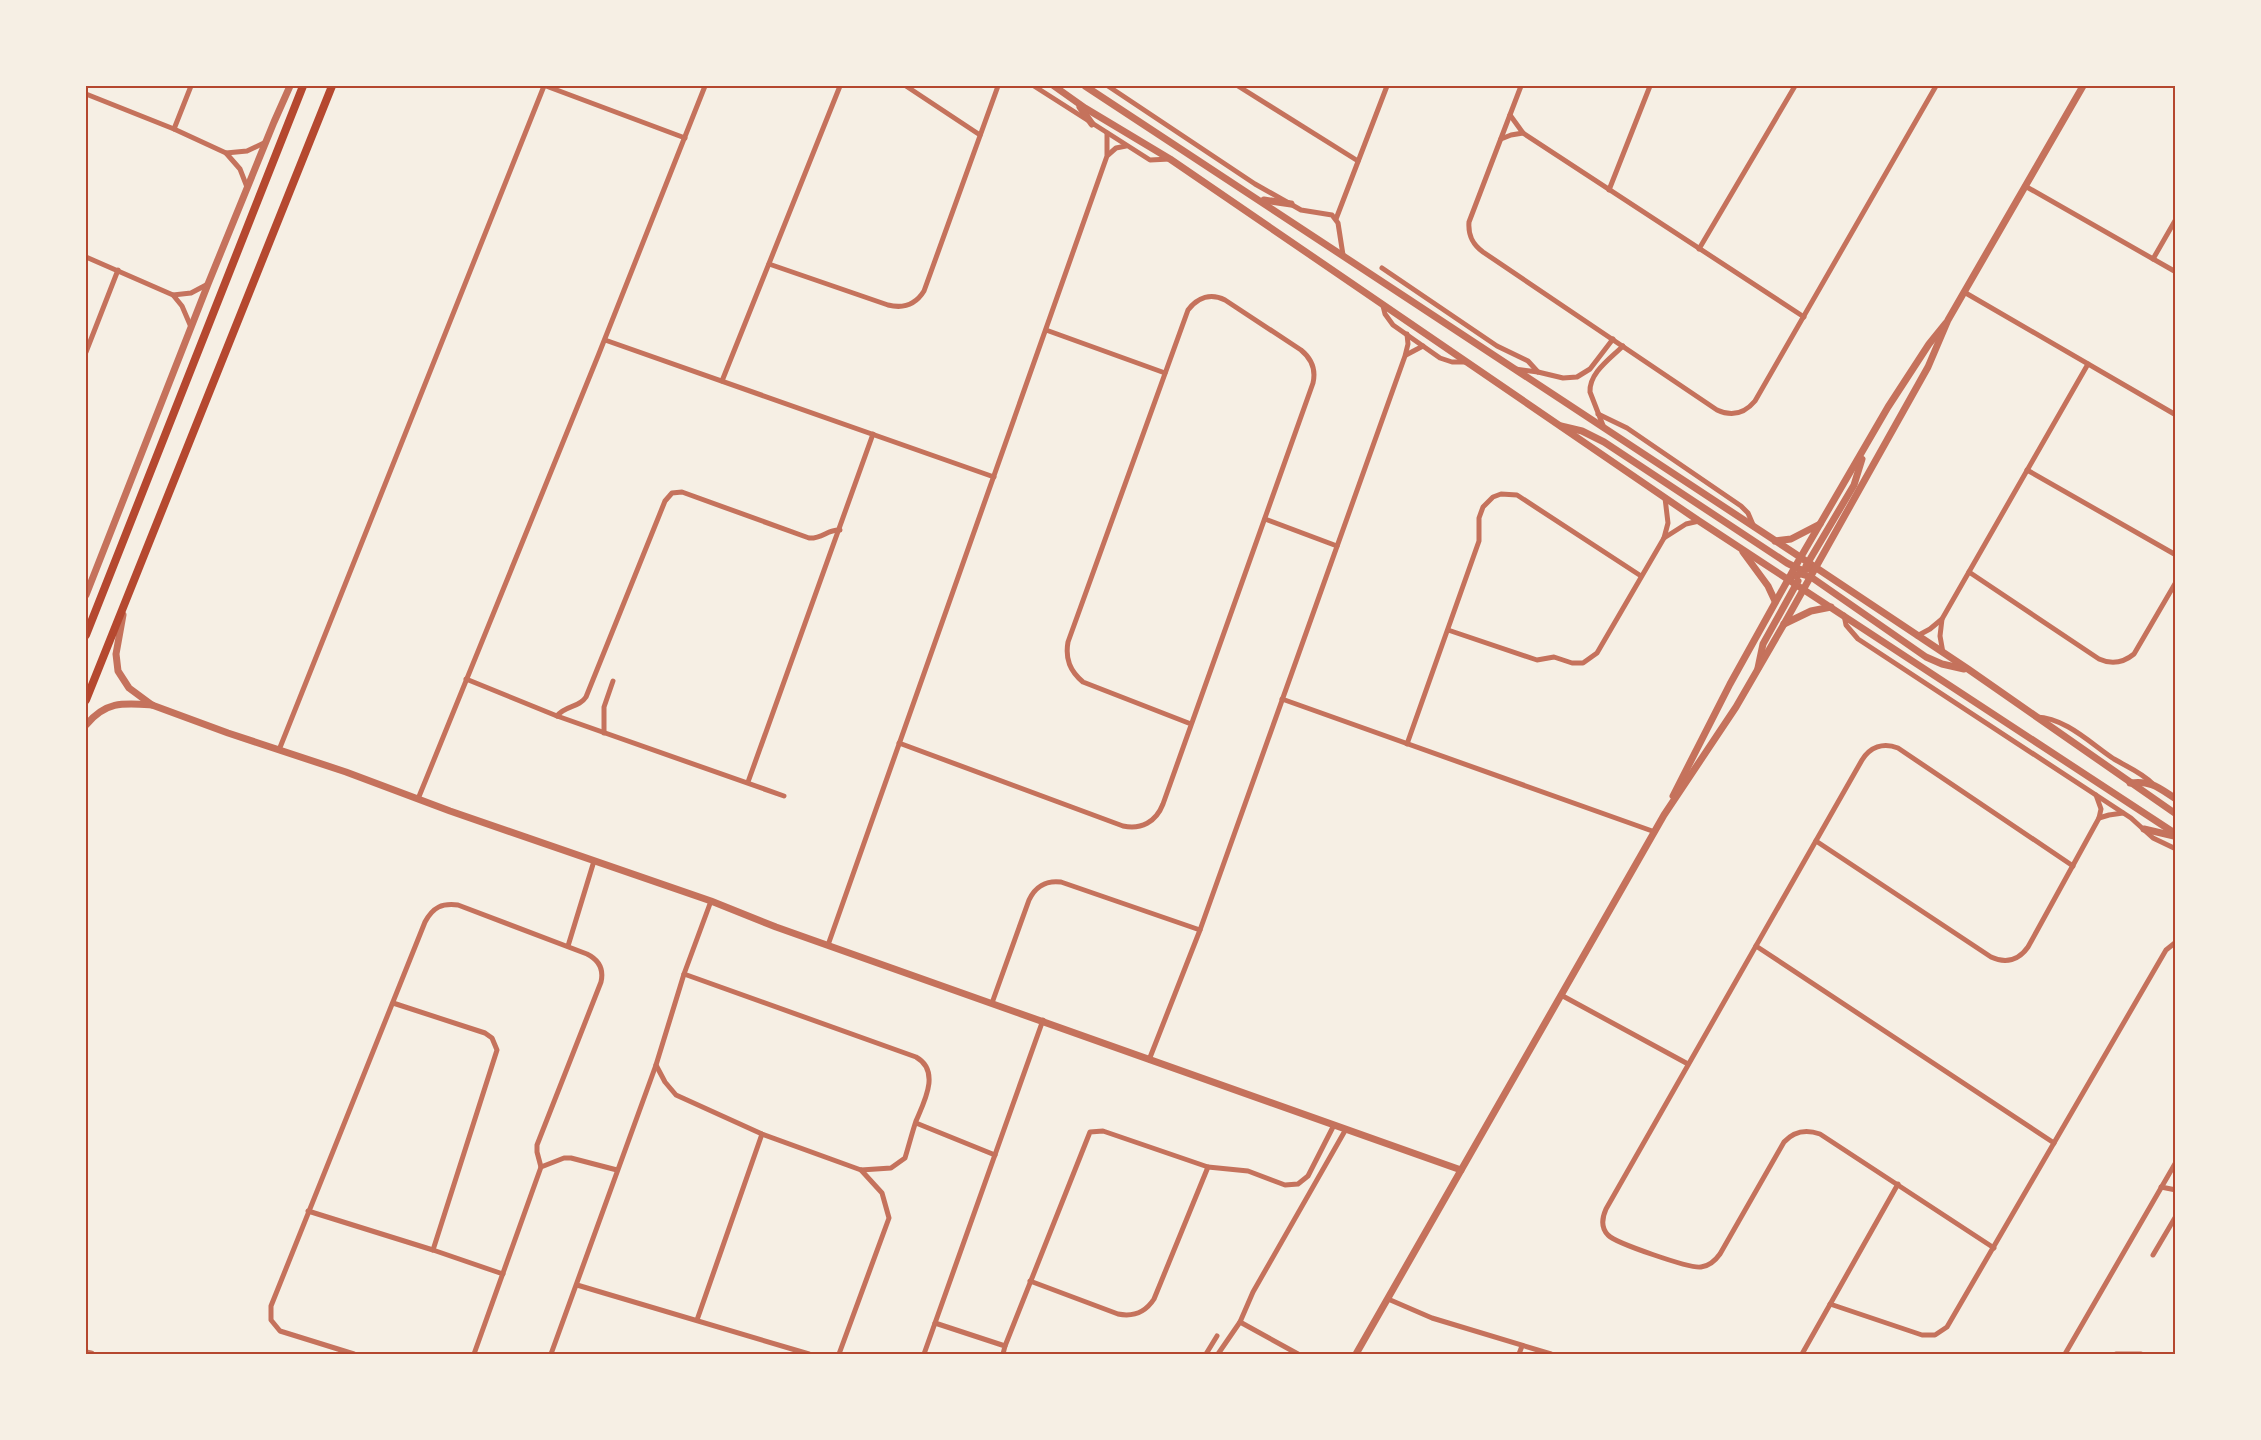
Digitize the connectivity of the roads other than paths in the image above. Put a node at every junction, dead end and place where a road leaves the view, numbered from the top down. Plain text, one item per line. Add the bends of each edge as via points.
1 (191, 86) edge
2 (290, 86) edge
3 (303, 86) edge
4 (326, 86) edge
5 (332, 86) edge
6 (545, 86) edge
7 (705, 86) edge
8 (840, 86) edge
9 (906, 86) edge
10 (998, 86) edge
11 (1034, 86) edge
12 (1054, 86) edge
13 (1085, 86) edge
14 (1108, 86) edge
15 (1238, 86) edge
16 (1254, 86) edge
17 (1387, 86) edge
18 (1521, 86) edge
19 (1650, 86) edge
20 (1795, 86) edge
21 (1936, 86) edge
22 (2083, 86) edge
23 (1250, 93) junction
24 (86, 94) edge
25 (1077, 102) junction
26 (322, 111) junction
27 (1510, 115) junction
28 (1092, 124) junction
29 (174, 129) junction
30 (1107, 133) junction
31 (1522, 133) junction
32 (980, 135) junction
33 (685, 138) junction
34 (1501, 140) junction
35 (266, 142) junction
36 (1126, 146) junction
37 (226, 153) junction
38 (1107, 156) junction
39 (1170, 159) junction
40 (1358, 161) junction
41 (2025, 186) junction
42 (247, 188) junction
43 (1609, 190) junction
44 (1261, 200) junction
45 (1291, 204) junction
46 (1336, 219) junction
47 (2175, 219) edge
48 (1699, 249) junction
49 (1343, 255) junction
50 (86, 257) edge
51 (2153, 259) junction
52 (769, 264) junction
53 (1382, 268) dead end
54 (118, 270) junction
55 (2175, 272) edge
56 (208, 284) junction
57 (1964, 292) junction
58 (173, 295) junction
59 (1383, 306) junction
60 (1804, 317) junction
61 (1948, 320) junction
62 (191, 327) junction
63 (1046, 330) junction
64 (1407, 334) junction
65 (1613, 339) junction
66 (605, 340) junction
67 (1423, 346) junction
68 (1623, 346) junction
69 (86, 352) edge
70 (1405, 356) junction
71 (1466, 362) junction
72 (2088, 364) junction
73 (1514, 369) junction
74 (1538, 372) junction
75 (1165, 373) junction
76 (723, 381) junction
77 (1598, 414) junction
78 (2175, 415) edge
79 (1559, 426) junction
80 (1605, 428) junction
81 (873, 434) junction
82 (1864, 451) junction
83 (2027, 470) junction
84 (994, 477) junction
85 (1665, 498) junction
86 (1265, 519) junction
87 (1699, 521) junction
88 (1820, 524) junction
89 (1754, 527) junction
90 (840, 530) junction
91 (1664, 538) junction
92 (1776, 541) junction
93 (1337, 546) junction
94 (1740, 548) junction
95 (2175, 555) edge
96 (1801, 557) junction
97 (1816, 568) junction
98 (1804, 571) junction
99 (1969, 572) junction
100 (1641, 576) junction
101 (1788, 579) junction
102 (2175, 582) edge
103 (1797, 584) junction
104 (1804, 589) junction
105 (86, 595) edge
106 (1775, 601) junction
107 (125, 602) junction
108 (1831, 607) junction
109 (1844, 615) junction
110 (1942, 619) junction
111 (1785, 624) junction
112 (1448, 630) junction
113 (86, 635) edge
114 (1917, 636) junction
115 (1943, 653) junction
116 (1968, 669) junction
117 (1758, 670) junction
118 (466, 679) junction
119 (613, 681) dead end
120 (1282, 699) junction
121 (86, 700) edge
122 (152, 705) junction
123 (557, 717) junction
124 (2036, 717) junction
125 (1191, 724) junction
126 (86, 725) edge
127 (604, 733) junction
128 (899, 743) junction
129 (1407, 744) junction
130 (279, 750) junction
131 (2091, 779) junction
132 (748, 782) junction
133 (2130, 783) junction
134 (2153, 783) junction
135 (2085, 788) junction
136 (2096, 795) junction
137 (784, 796) dead end
138 (418, 799) junction
139 (2175, 799) edge
140 (1667, 810) junction
141 (2123, 813) junction
142 (2175, 813) edge
143 (2099, 818) junction
144 (2144, 829) junction
145 (1654, 832) junction
146 (2175, 835) edge
147 (1816, 841) junction
148 (2175, 849) edge
149 (594, 861) junction
150 (2073, 866) junction
151 (711, 902) junction
152 (1200, 930) junction
153 (2175, 942) edge
154 (828, 945) junction
155 (568, 946) junction
156 (1756, 946) junction
157 (684, 974) junction
158 (1561, 995) junction
159 (393, 1003) junction
160 (993, 1003) junction
161 (1043, 1020) junction
162 (1149, 1060) junction
163 (1688, 1064) junction
164 (656, 1065) junction
165 (916, 1124) junction
166 (1334, 1125) junction
167 (1346, 1129) junction
168 (762, 1134) junction
169 (2054, 1143) junction
170 (995, 1155) junction
171 (2175, 1162) edge
172 (541, 1167) junction
173 (1208, 1167) junction
174 (617, 1170) junction
175 (861, 1170) junction
176 (1461, 1170) junction
177 (1898, 1184) junction
178 (2161, 1187) junction
179 (2175, 1189) edge
180 (308, 1211) junction
181 (2175, 1216) edge
182 (1994, 1248) junction
183 (433, 1250) junction
184 (2153, 1256) dead end
185 (503, 1274) junction
186 (1030, 1281) junction
187 (577, 1284) junction
188 (1388, 1299) junction
189 (1830, 1304) junction
190 (697, 1320) junction
191 (1240, 1322) junction
192 (935, 1323) junction
193 (1217, 1336) dead end
194 (1005, 1346) junction
195 (1522, 1346) junction
196 (86, 1353) edge
197 (91, 1354) edge
198 (354, 1354) edge
199 (474, 1354) edge
200 (551, 1354) edge
201 (809, 1354) edge
202 (839, 1354) edge
203 (924, 1354) edge
204 (1004, 1354) edge
205 (1206, 1354) edge
206 (1218, 1354) edge
207 (1298, 1354) edge
208 (1356, 1354) edge
209 (1519, 1354) edge
210 (1551, 1354) edge
211 (1802, 1354) edge
212 (2065, 1354) edge
213 (2116, 1354) edge
214 (2141, 1354) edge

1 - 29 street
2 - 35 street
3 - 113 main road
4 - 26 main road
5 - 26 main road
6 - 33 street
6 - 130 street
7 - 33 street
8 - 52 street
9 - 32 street
10 - 32 street
11 - 28 street
12 - 25 street
13 - 44 street
14 - 45 street via 1250,182
15 - 23 street
16 - 23 street
17 - 40 street
18 - 27 street
19 - 43 street
20 - 48 street
21 - 60 street
22 - 41 street
23 - 40 street
24 - 29 street
25 - 28 street
25 - 39 street
26 - 107 main road
27 - 31 street
27 - 34 street
28 - 30 street
29 - 37 street
30 - 36 street
30 - 38 street
31 - 34 street
31 - 43 street
32 - 52 street via 924,291 912,304 888,305
33 - 66 street
34 - 65 street via 1469,222 1473,242
35 - 37 street via 248,151
35 - 42 street
36 - 38 street
36 - 39 street via 1150,160
37 - 42 street via 240,169
38 - 63 street
39 - 59 street
40 - 46 street
41 - 51 street
41 - 57 street
42 - 56 street
43 - 48 street
44 - 45 street
44 - 49 street
45 - 46 street via 1307,211 1328,213
46 - 49 street
47 - 51 street
48 - 60 street
49 - 73 street
50 - 54 street
51 - 55 street
52 - 76 street
53 - 74 street via 1497,346 1528,361
54 - 58 street
54 - 69 street
56 - 58 street via 191,293
56 - 62 street
57 - 61 street
57 - 72 street
58 - 62 street
59 - 64 street via 1388,319
59 - 71 street
60 - 68 street via 1755,401 1735,414 1718,410
61 - 82 street via 1915,364
61 - 97 street via 1924,374
62 - 105 street
63 - 75 street
63 - 84 street
64 - 67 street
64 - 70 street
65 - 68 street
65 - 74 street via 1585,374 1563,378
66 - 76 street
66 - 118 street
67 - 70 street
67 - 71 street via 1446,361
68 - 77 street via 1597,371 1590,386
70 - 93 street
71 - 79 street
72 - 78 street
72 - 83 street
73 - 74 street
73 - 80 street
75 - 86 street via 1188,310 1208,296 1226,300 1310,359 1313,383
75 - 125 street via 1066,651 1071,669 1083,682
76 - 81 street
77 - 80 street
77 - 89 street via 1627,428 1741,506
79 - 85 street
79 - 98 street via 1604,442
80 - 89 street
81 - 84 street
81 - 90 street
82 - 88 street
82 - 98 street via 1854,485
83 - 95 street
83 - 99 street
84 - 128 street
85 - 87 street
85 - 91 street via 1668,522
86 - 93 street
86 - 125 street
87 - 91 street
87 - 94 street
88 - 92 street via 1791,539
88 - 96 street
89 - 92 street
90 - 123 street via 809,538 682,492 672,493 665,501 584,700
90 - 132 street
91 - 100 street
92 - 96 street
93 - 120 street
94 - 101 street
94 - 106 street
96 - 98 street
96 - 98 street
97 - 98 street
97 - 114 street
98 - 101 street
98 - 103 street
98 - 104 street
98 - 116 street via 1926,657
99 - 102 street via 2099,659 2111,663 2134,654
99 - 110 street
100 - 112 street via 1597,653 1583,663 1554,657 1537,660
100 - 112 street via 1524,499 1501,494 1487,502 1480,513 1479,541
101 - 103 street
101 - 106 street
103 - 104 street
103 - 117 street via 1763,644
104 - 108 street
104 - 111 street
106 - 140 street
107 - 121 main road
107 - 122 street via 116,654 118,671 129,688
108 - 109 street
108 - 111 street via 1811,611
109 - 131 street
109 - 135 street via 1846,625 1858,639
110 - 114 street
110 - 115 street
111 - 117 street
112 - 129 street
114 - 115 street
115 - 116 street
116 - 124 street
117 - 140 street
118 - 123 street
118 - 138 street
119 - 127 street via 604,707
120 - 129 street
120 - 152 street
122 - 126 street via 116,704 105,708
122 - 130 street
123 - 127 street
124 - 133 street
124 - 134 street via 2064,724
125 - 128 street via 1161,810 1153,820 1135,827 1123,826
127 - 132 street
128 - 154 street
129 - 145 street
130 - 138 street
131 - 135 street
131 - 146 street
132 - 137 street
133 - 134 street
133 - 142 street
134 - 139 street
135 - 136 street
136 - 141 street
136 - 143 street via 2101,809
138 - 149 street
140 - 145 street
141 - 143 street
141 - 144 street
143 - 150 street
144 - 146 street
144 - 148 street
145 - 158 street
147 - 150 street via 2000,961 2025,952
147 - 150 street via 1865,755 1874,747 1886,745 1898,748
147 - 156 street
149 - 151 street
149 - 155 street
151 - 154 street
151 - 157 street
152 - 160 street via 1061,882 1044,884 1029,900
152 - 162 street
153 - 169 street via 2166,950
154 - 160 street
155 - 159 street via 458,905 444,905 428,917
155 - 172 street via 596,959 602,977 537,1145
156 - 163 street
156 - 169 street
157 - 164 street
157 - 165 street via 921,1060 927,1069 929,1086
158 - 163 street
158 - 176 street
159 - 180 street
159 - 183 street via 485,1034 492,1038 497,1050
160 - 161 street
161 - 162 street
161 - 170 street
162 - 166 street
163 - 177 street via 1604,1214 1604,1228 1613,1240 1691,1267 1713,1263 1784,1142 1798,1132 1820,1134
164 - 168 street via 676,1095
164 - 174 street
165 - 170 street
165 - 175 street via 905,1158 891,1168
166 - 167 street
166 - 173 street via 1308,1176 1298,1184 1285,1185 1240,1169
167 - 176 street
167 - 191 street via 1253,1292
168 - 175 street
168 - 190 street
169 - 182 street
170 - 192 street
171 - 178 street
172 - 174 street via 571,1158
172 - 185 street
173 - 186 street via 1154,1299 1146,1309 1124,1315
173 - 186 street via 1103,1131 1090,1132
174 - 187 street
175 - 202 street via 882,1193 889,1218
176 - 188 street
177 - 182 street
177 - 189 street
178 - 179 street
178 - 212 street
180 - 183 street
180 - 198 street via 271,1306 271,1320 284,1333
181 - 184 street
182 - 189 street via 1952,1320 1935,1335 1922,1335
183 - 185 street
185 - 199 street
186 - 194 street
187 - 190 street
187 - 200 street
188 - 195 street via 1432,1318
188 - 208 street
189 - 211 street
190 - 201 street
191 - 206 street
191 - 207 street
192 - 194 street
192 - 203 street
193 - 205 street
194 - 204 street
195 - 209 street
195 - 210 street
196 - 197 street
213 - 214 street

